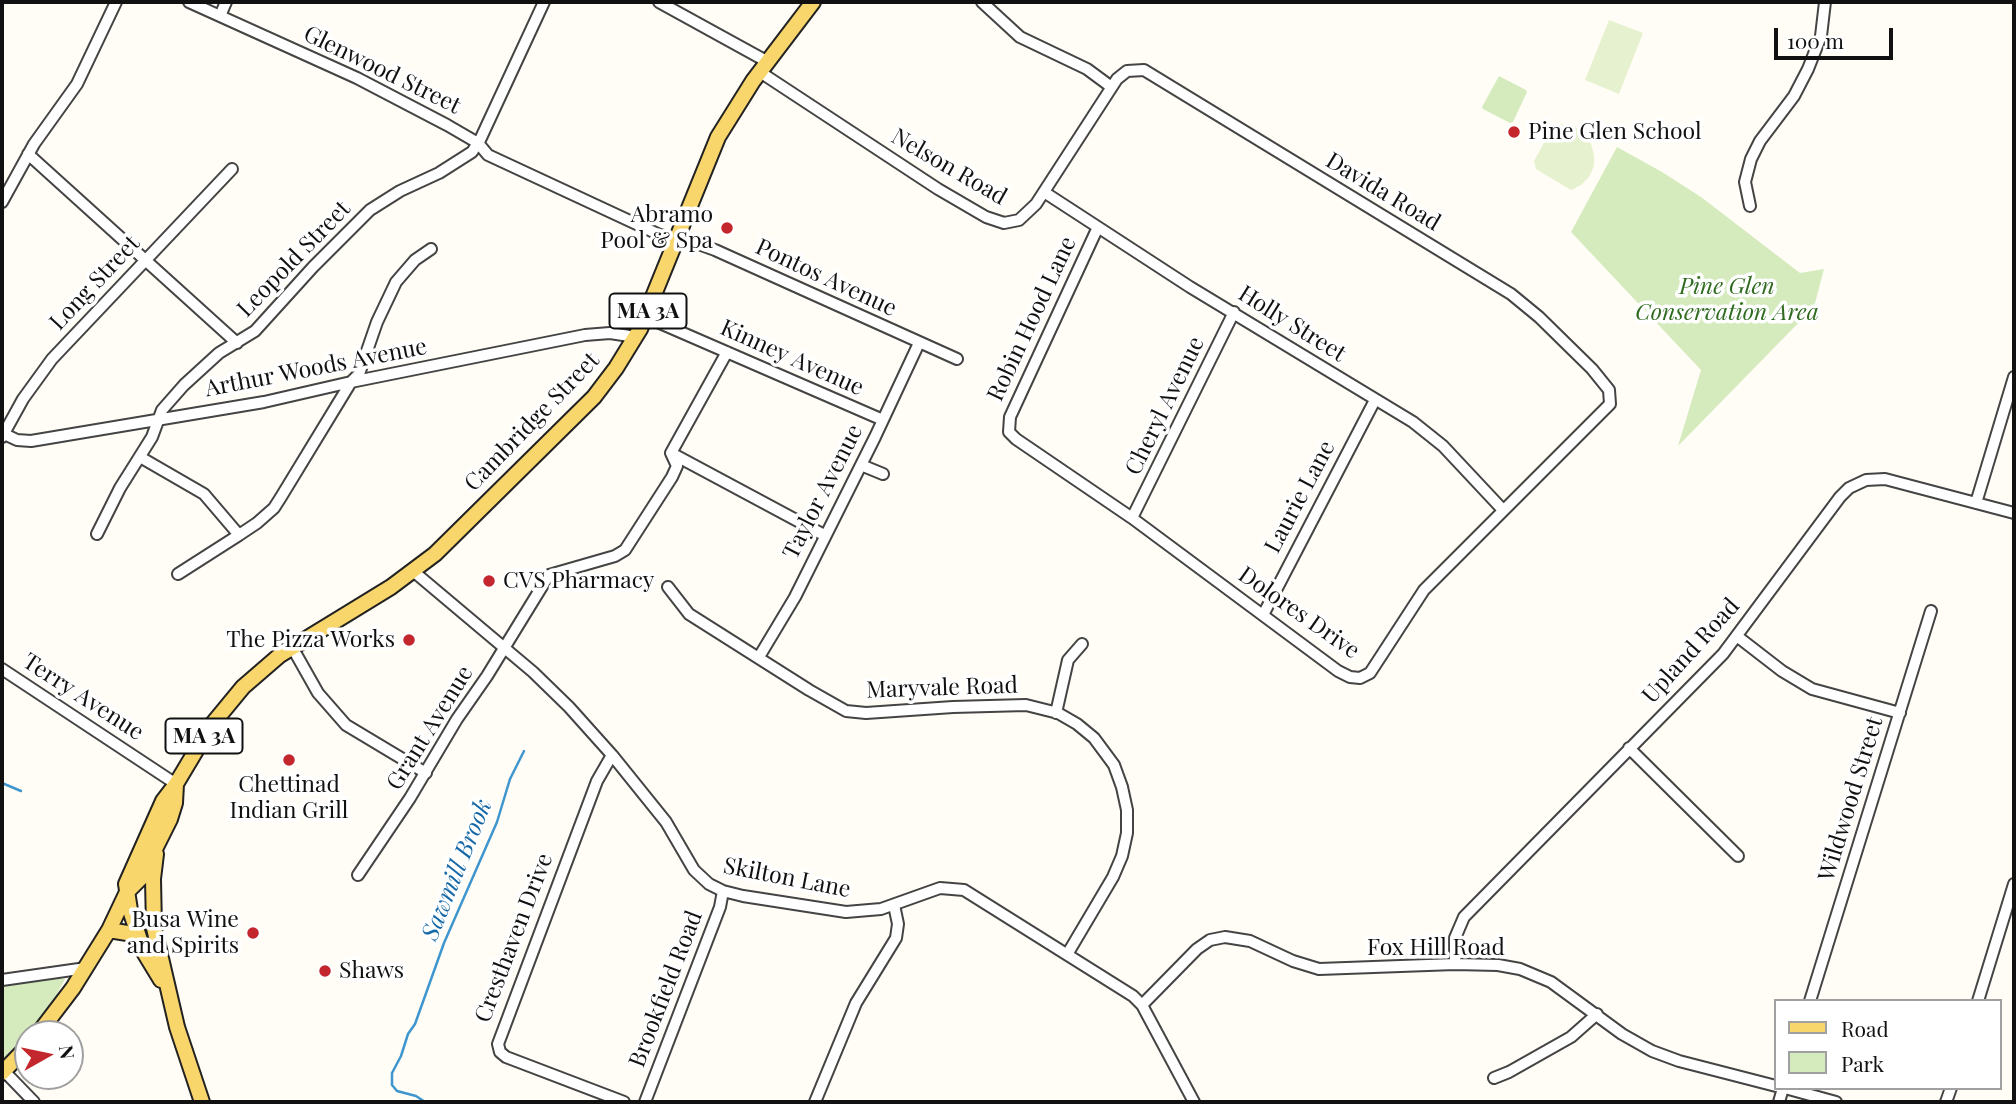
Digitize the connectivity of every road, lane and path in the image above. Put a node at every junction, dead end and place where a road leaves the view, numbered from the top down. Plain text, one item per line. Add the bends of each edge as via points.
1 (116, 2) edge
2 (189, 2) edge
3 (226, 2) edge
4 (544, 2) edge
5 (659, 2) edge
6 (813, 2) edge
7 (982, 2) edge
8 (1825, 2) edge
9 (220, 16) junction
10 (764, 67) junction
11 (1110, 86) junction
12 (478, 143) junction
13 (28, 154) junction
14 (232, 169) dead end
15 (1044, 192) junction
16 (2, 202) edge
17 (1750, 206) dead end
18 (1098, 227) junction
19 (677, 239) junction
20 (431, 249) dead end
21 (145, 260) junction
22 (1234, 312) junction
23 (646, 317) junction
24 (636, 337) junction
25 (237, 343) junction
26 (919, 343) junction
27 (727, 352) junction
28 (957, 359) dead end
29 (2014, 377) edge
30 (351, 382) junction
31 (1611, 397) joint
32 (1375, 400) junction
33 (158, 418) junction
34 (883, 420) junction
35 (1009, 430) joint
36 (3, 435) edge
37 (671, 453) junction
38 (140, 457) junction
39 (861, 465) junction
40 (883, 474) dead end
41 (1976, 503) junction
42 (1503, 510) junction
43 (2014, 513) edge
44 (1132, 518) junction
45 (97, 534) dead end
46 (239, 535) junction
47 (824, 535) junction
48 (413, 571) junction
49 (178, 575) dead end
50 (668, 587) dead end
51 (1931, 611) dead end
52 (1263, 615) junction
53 (515, 630) junction
54 (1738, 636) junction
55 (492, 637) junction
56 (1082, 644) dead end
57 (292, 647) junction
58 (505, 648) junction
59 (759, 657) junction
60 (2, 669) edge
61 (1056, 713) junction
62 (1899, 713) junction
63 (1629, 748) junction
64 (612, 755) junction
65 (426, 773) junction
66 (176, 784) junction
67 (161, 835) junction
68 (1738, 856) dead end
69 (358, 875) dead end
70 (2014, 884) edge
71 (723, 891) junction
72 (127, 892) junction
73 (894, 905) junction
74 (153, 918) junction
75 (110, 930) junction
76 (141, 943) junction
77 (1068, 953) junction
78 (1455, 964) junction
79 (86, 968) junction
80 (2, 980) edge
81 (170, 997) junction
82 (1811, 999) edge
83 (1979, 999) edge
84 (1142, 1004) junction
85 (1597, 1014) junction
86 (48, 1020) edge
87 (3, 1072) edge
88 (1493, 1078) dead end
89 (1774, 1085) edge
90 (1791, 1090) edge
91 (34, 1102) edge
92 (202, 1102) edge
93 (624, 1102) edge
94 (645, 1102) edge
95 (815, 1102) edge
96 (1194, 1102) edge
97 (1836, 1102) edge

1 - 13 street via 77,84
2 - 9 street, Glenwood Street
3 - 9 street
4 - 12 street
5 - 10 street
6 - 10 main road, Cambridge Street / MA 3A
7 - 11 street via 1020,37 1087,69
8 - 17 street via 1821,36 1808,69 1751,159 1745,181
9 - 12 street, Glenwood Street via 357,78
10 - 15 street, Nelson Road via 842,127 990,219 1004,223 1019,220
10 - 19 main road, Cambridge Street / MA 3A via 718,137
11 - 15 street, Nelson Road
11 - 31 street, Davida Road via 1134,69 1158,77 1483,276 1539,317 1592,369
12 - 19 street, Glenwood Street via 488,155
12 - 25 street, Leopold Street via 459,161 370,211 255,331
13 - 16 street
13 - 21 street
14 - 21 street, Long Street
15 - 18 street, Holly Street
18 - 22 street, Holly Street
18 - 35 street, Robin Hood Lane via 1010,417
19 - 23 main road, Cambridge Street / MA 3A
19 - 26 street, Pontos Avenue via 715,250
20 - 30 street via 396,282 359,374
21 - 25 street
21 - 36 street, Long Street via 44,369
22 - 32 street, Holly Street
22 - 44 street, Cheryl Avenue
23 - 24 main road, Cambridge Street / MA 3A
23 - 27 street, Kinney Avenue
24 - 30 street, Arthur Woods Avenue via 585,335
24 - 48 main road, Cambridge Street / MA 3A via 589,403
25 - 33 street, Leopold Street via 196,374
26 - 28 street, Pontos Avenue
26 - 34 street, Taylor Avenue
27 - 34 street, Kinney Avenue
27 - 37 street
29 - 41 street
30 - 33 street, Arthur Woods Avenue via 264,402
30 - 46 street via 274,508
31 - 42 street, Dolores Drive via 1608,408
32 - 42 street, Holly Street via 1443,446
32 - 52 street, Laurie Lane
33 - 36 street, Arthur Woods Avenue via 30,440
33 - 38 street, Leopold Street
34 - 39 street, Taylor Avenue
35 - 44 street, Dolores Drive
37 - 47 street
37 - 53 street, Grant Avenue via 677,466 672,477 625,550 549,575
38 - 45 street, Leopold Street
38 - 46 street via 204,494
39 - 40 street
39 - 47 street, Taylor Avenue
41 - 43 street, Upland Road
41 - 54 street, Upland Road via 1885,479 1855,484 1840,497
42 - 52 street, Dolores Drive via 1424,590 1373,669 1363,677 1343,674
44 - 52 street, Dolores Drive
46 - 49 street
47 - 59 street, Taylor Avenue
48 - 55 street, Skilton Lane
48 - 57 main road, Cambridge Street / MA 3A
50 - 59 street, Maryvale Road via 688,613
51 - 62 street, Wildwood Street
53 - 55 street
53 - 58 street, Grant Avenue
54 - 62 street via 1812,689
54 - 63 street, Upland Road
55 - 58 street, Skilton Lane
56 - 61 street via 1068,660
57 - 65 street via 318,693 346,725
57 - 66 main road, Cambridge Street / MA 3A via 262,669 229,704
58 - 64 street, Skilton Lane via 561,699
58 - 65 street, Grant Avenue
59 - 61 street, Maryvale Road via 850,712 1015,705
60 - 66 street, Terry Avenue
61 - 77 street, Maryvale Road via 1077,724 1101,746 1118,776 1127,810 1118,867
62 - 82 street, Wildwood Street
63 - 68 street
63 - 78 street, Upland Road via 1464,917 1455,938
64 - 71 street, Skilton Lane via 666,822 696,872
64 - 93 street, Cresthaven Drive via 597,781 498,1044 506,1057
65 - 69 street, Grant Avenue
66 - 67 main road, Cambridge Street / MA 3A via 175,803
66 - 72 main road, Cambridge Street / MA 3A via 163,801 126,884
67 - 72 main road, Cambridge Street / MA 3A via 140,879
67 - 74 main road via 153,879
70 - 83 street
71 - 73 street, Skilton Lane via 837,912
71 - 94 street, Brookfield Road
72 - 74 main road
72 - 75 main road, Cambridge Street / MA 3A
72 - 76 main road
73 - 77 street, Skilton Lane via 940,888 964,890
73 - 95 street via 896,938 848,1020
74 - 81 main road
75 - 76 main road via 131,932
75 - 79 main road, Cambridge Street / MA 3A
76 - 81 main road
77 - 84 street, Skilton Lane
78 - 84 street, Fox Hill Road via 1319,969 1250,941 1221,937 1185,959
78 - 85 street, Fox Hill Road via 1498,965 1529,972
79 - 80 street
79 - 86 main road, Cambridge Street / MA 3A
81 - 92 main road
84 - 96 street, Skilton Lane
85 - 88 street via 1571,1037
85 - 89 street, Fox Hill Road via 1652,1051
87 - 91 street
90 - 97 street

